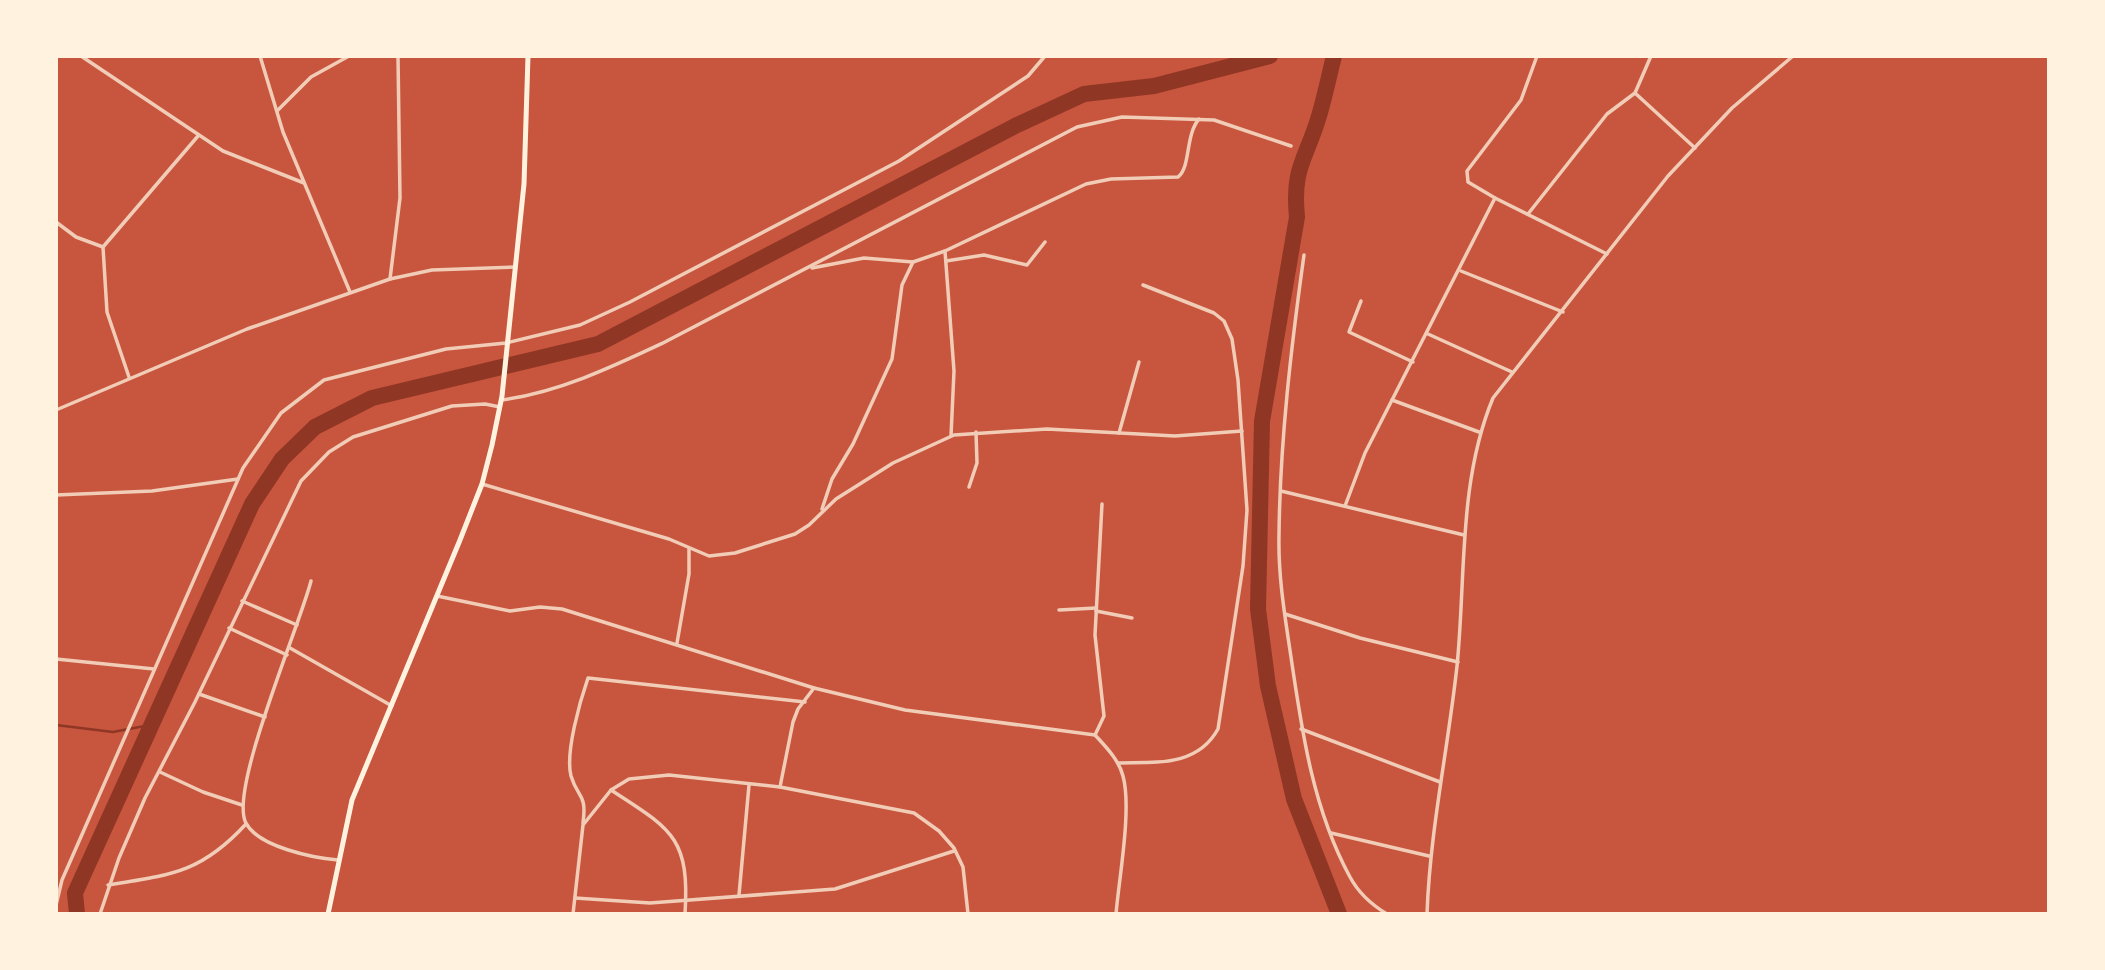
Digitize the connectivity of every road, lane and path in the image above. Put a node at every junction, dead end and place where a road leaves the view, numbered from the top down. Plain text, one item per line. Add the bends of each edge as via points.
1 (81, 56) edge
2 (260, 56) edge
3 (349, 56) edge
4 (398, 56) edge
5 (528, 56) edge
6 (1045, 56) edge
7 (1537, 56) edge
8 (1651, 56) edge
9 (1793, 56) edge
10 (1635, 93) junction
11 (278, 110) junction
12 (1199, 119) junction
13 (198, 136) junction
14 (1291, 146) dead end
15 (1695, 148) junction
16 (304, 183) junction
17 (1495, 198) junction
18 (1528, 214) junction
19 (56, 222) edge
20 (64, 230) junction
21 (56, 231) edge
22 (1045, 242) dead end
23 (103, 247) junction
24 (945, 251) junction
25 (1607, 254) junction
26 (1304, 255) dead end
27 (946, 261) junction
28 (913, 262) junction
29 (515, 267) junction
30 (806, 269) junction
31 (1460, 271) junction
32 (390, 279) junction
33 (1143, 285) dead end
34 (350, 292) junction
35 (1361, 301) dead end
36 (1563, 312) junction
37 (1428, 334) junction
38 (506, 346) junction
39 (1139, 362) dead end
40 (1413, 362) junction
41 (1512, 372) junction
42 (129, 377) junction
43 (1392, 400) junction
44 (501, 401) junction
45 (56, 410) edge
46 (1241, 431) junction
47 (976, 432) junction
48 (1479, 432) junction
49 (1119, 433) junction
50 (951, 436) junction
51 (239, 479) junction
52 (482, 484) junction
53 (969, 487) dead end
54 (1282, 491) junction
55 (56, 495) edge
56 (1102, 504) dead end
57 (1345, 506) junction
58 (821, 510) junction
59 (1464, 536) junction
60 (689, 549) junction
61 (311, 581) dead end
62 (437, 596) junction
63 (242, 601) junction
64 (1096, 609) junction
65 (1059, 610) dead end
66 (1285, 614) junction
67 (1132, 618) dead end
68 (297, 625) junction
69 (229, 628) junction
70 (677, 643) junction
71 (289, 648) junction
72 (287, 655) junction
73 (56, 659) edge
74 (1458, 662) junction
75 (153, 669) junction
76 (814, 688) junction
77 (199, 694) junction
78 (805, 702) junction
79 (391, 706) junction
80 (265, 717) junction
81 (1301, 729) junction
82 (1095, 735) junction
83 (1118, 763) junction
84 (160, 772) junction
85 (1440, 782) junction
86 (749, 785) junction
87 (780, 787) junction
88 (611, 790) junction
89 (243, 805) junction
90 (246, 824) junction
91 (583, 825) junction
92 (1331, 833) junction
93 (955, 850) junction
94 (1429, 856) junction
95 (338, 860) junction
96 (56, 879) edge
97 (62, 880) junction
98 (108, 885) junction
99 (739, 895) junction
100 (575, 898) junction
101 (686, 900) junction
102 (56, 905) edge
103 (100, 914) edge
104 (328, 914) edge
105 (573, 914) edge
106 (685, 914) edge
107 (968, 914) edge
108 (1116, 914) edge
109 (1387, 914) edge
110 (1427, 914) edge

1 - 13 street
2 - 11 street
3 - 11 street via 311,77
4 - 32 street via 400,198
5 - 29 highway via 524,184
6 - 38 street via 1028,76 899,161 630,302 580,325
7 - 17 street via 1521,100 1467,171 1468,182
8 - 10 street
9 - 15 street via 1732,108
10 - 15 street
10 - 18 street via 1607,114
11 - 16 street
12 - 14 street via 1229,124
12 - 24 street via 1190,132 1184,171 1178,177 1086,184
12 - 30 street via 1122,117 1077,127
13 - 16 street via 243,161
13 - 23 street
15 - 25 street
16 - 34 street
17 - 18 street
17 - 31 street
18 - 25 street
19 - 20 street
20 - 21 street
20 - 23 street
22 - 27 street via 1027,265 984,255
23 - 42 street via 107,312
24 - 27 street
24 - 28 street
25 - 36 street
26 - 54 street via 1293,329
27 - 50 street via 954,371
28 - 30 street via 864,258
28 - 58 street via 902,285 892,359 832,478
29 - 32 street via 432,270
29 - 38 highway
30 - 44 street via 602,371
31 - 36 street
31 - 37 street
32 - 34 street
33 - 46 street via 1202,307 1224,321 1238,380
34 - 42 street
35 - 40 street via 1349,332
36 - 41 street
37 - 40 street
37 - 41 street
38 - 44 highway
38 - 51 street via 446,349 324,380 281,413
39 - 49 street
40 - 43 street
41 - 48 street via 1493,398
42 - 45 street
43 - 48 street
43 - 57 street
44 - 52 highway
44 - 63 street via 430,412 352,437 329,452 292,494
46 - 49 street
46 - 83 street via 1247,510 1243,566 1218,729 1211,742 1183,760
47 - 49 street
47 - 50 street
47 - 53 street via 977,464
48 - 59 street
50 - 58 street via 893,463
51 - 55 street via 152,491
51 - 75 street
52 - 60 street via 669,539
52 - 62 highway
54 - 57 street
54 - 66 street via 1279,537
56 - 64 street
57 - 59 street
58 - 60 street via 809,525 775,542 709,556
59 - 74 street
60 - 70 street
61 - 68 street
62 - 70 street via 510,611 562,609
62 - 79 highway
63 - 68 street
63 - 69 street
64 - 65 street
64 - 67 street
64 - 82 street via 1104,716
66 - 74 street
66 - 81 street
68 - 71 street
69 - 72 street
69 - 77 street
70 - 76 street
71 - 72 street
71 - 79 street
72 - 80 street
73 - 75 street
74 - 85 street
75 - 97 street
76 - 78 street
76 - 82 street via 905,710
77 - 80 street
77 - 84 street
78 - 87 street via 793,722
78 - 91 street via 588,678 570,760 571,778 585,801
79 - 95 highway via 352,800
80 - 89 street via 252,751
81 - 85 street
81 - 92 street
82 - 83 street
83 - 108 street via 1125,798
84 - 89 street
84 - 98 street
85 - 94 street
86 - 87 street
86 - 88 street via 669,775 629,779
86 - 99 street
87 - 93 street via 914,813
88 - 91 street
88 - 101 street via 674,836 684,864
89 - 90 street
90 - 95 street via 290,852
90 - 98 street via 225,847 194,868
91 - 100 street
92 - 94 street
92 - 109 street via 1350,878
93 - 99 street via 835,889
93 - 107 street via 963,867
94 - 110 street
95 - 104 highway
96 - 97 street
97 - 102 street
98 - 103 street
99 - 101 street
100 - 101 street via 629,903
100 - 105 street
101 - 106 street

